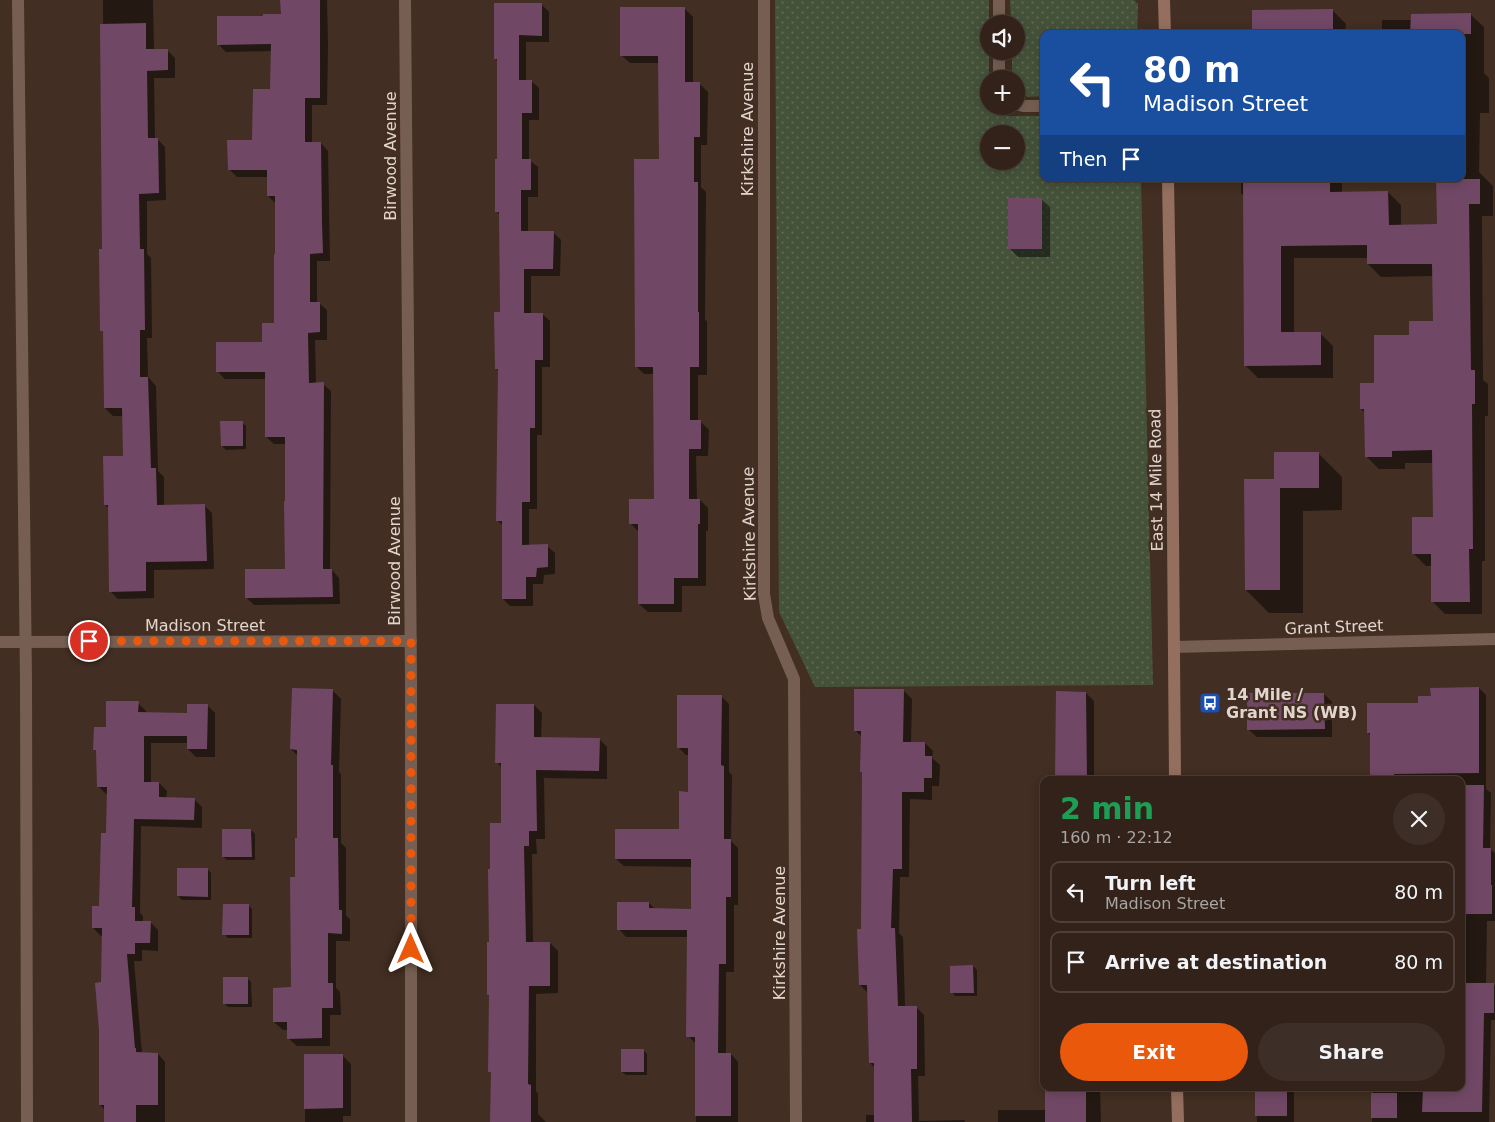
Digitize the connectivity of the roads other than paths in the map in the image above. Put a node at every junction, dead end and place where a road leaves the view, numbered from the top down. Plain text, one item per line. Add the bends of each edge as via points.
1 (18, 0) edge
2 (405, 0) edge
3 (764, 0) edge
4 (999, 0) edge
5 (1164, 0) edge
6 (999, 15) edge
7 (1165, 30) edge
8 (1025, 106) edge
9 (1040, 106) edge
10 (1168, 182) edge
11 (1495, 639) edge
12 (26, 641) junction
13 (411, 641) junction
14 (0, 642) edge
15 (1174, 647) junction
16 (1175, 776) edge
17 (1177, 1091) edge
18 (27, 1122) edge
19 (411, 1122) edge
20 (796, 1122) edge
21 (1178, 1122) edge

1 - 12 street
2 - 13 street, Birwood Avenue
3 - 20 street, Kirkshire Avenue via 764,594 768,618 794,679
4 - 6 street
5 - 7 main road
8 - 9 street
10 - 15 main road, East 14 Mile Road
11 - 15 street, Grant Street
12 - 13 street, Madison Street
12 - 14 street, Madison Street
12 - 18 street
13 - 19 street, Birwood Avenue
15 - 16 main road, East 14 Mile Road
17 - 21 main road

